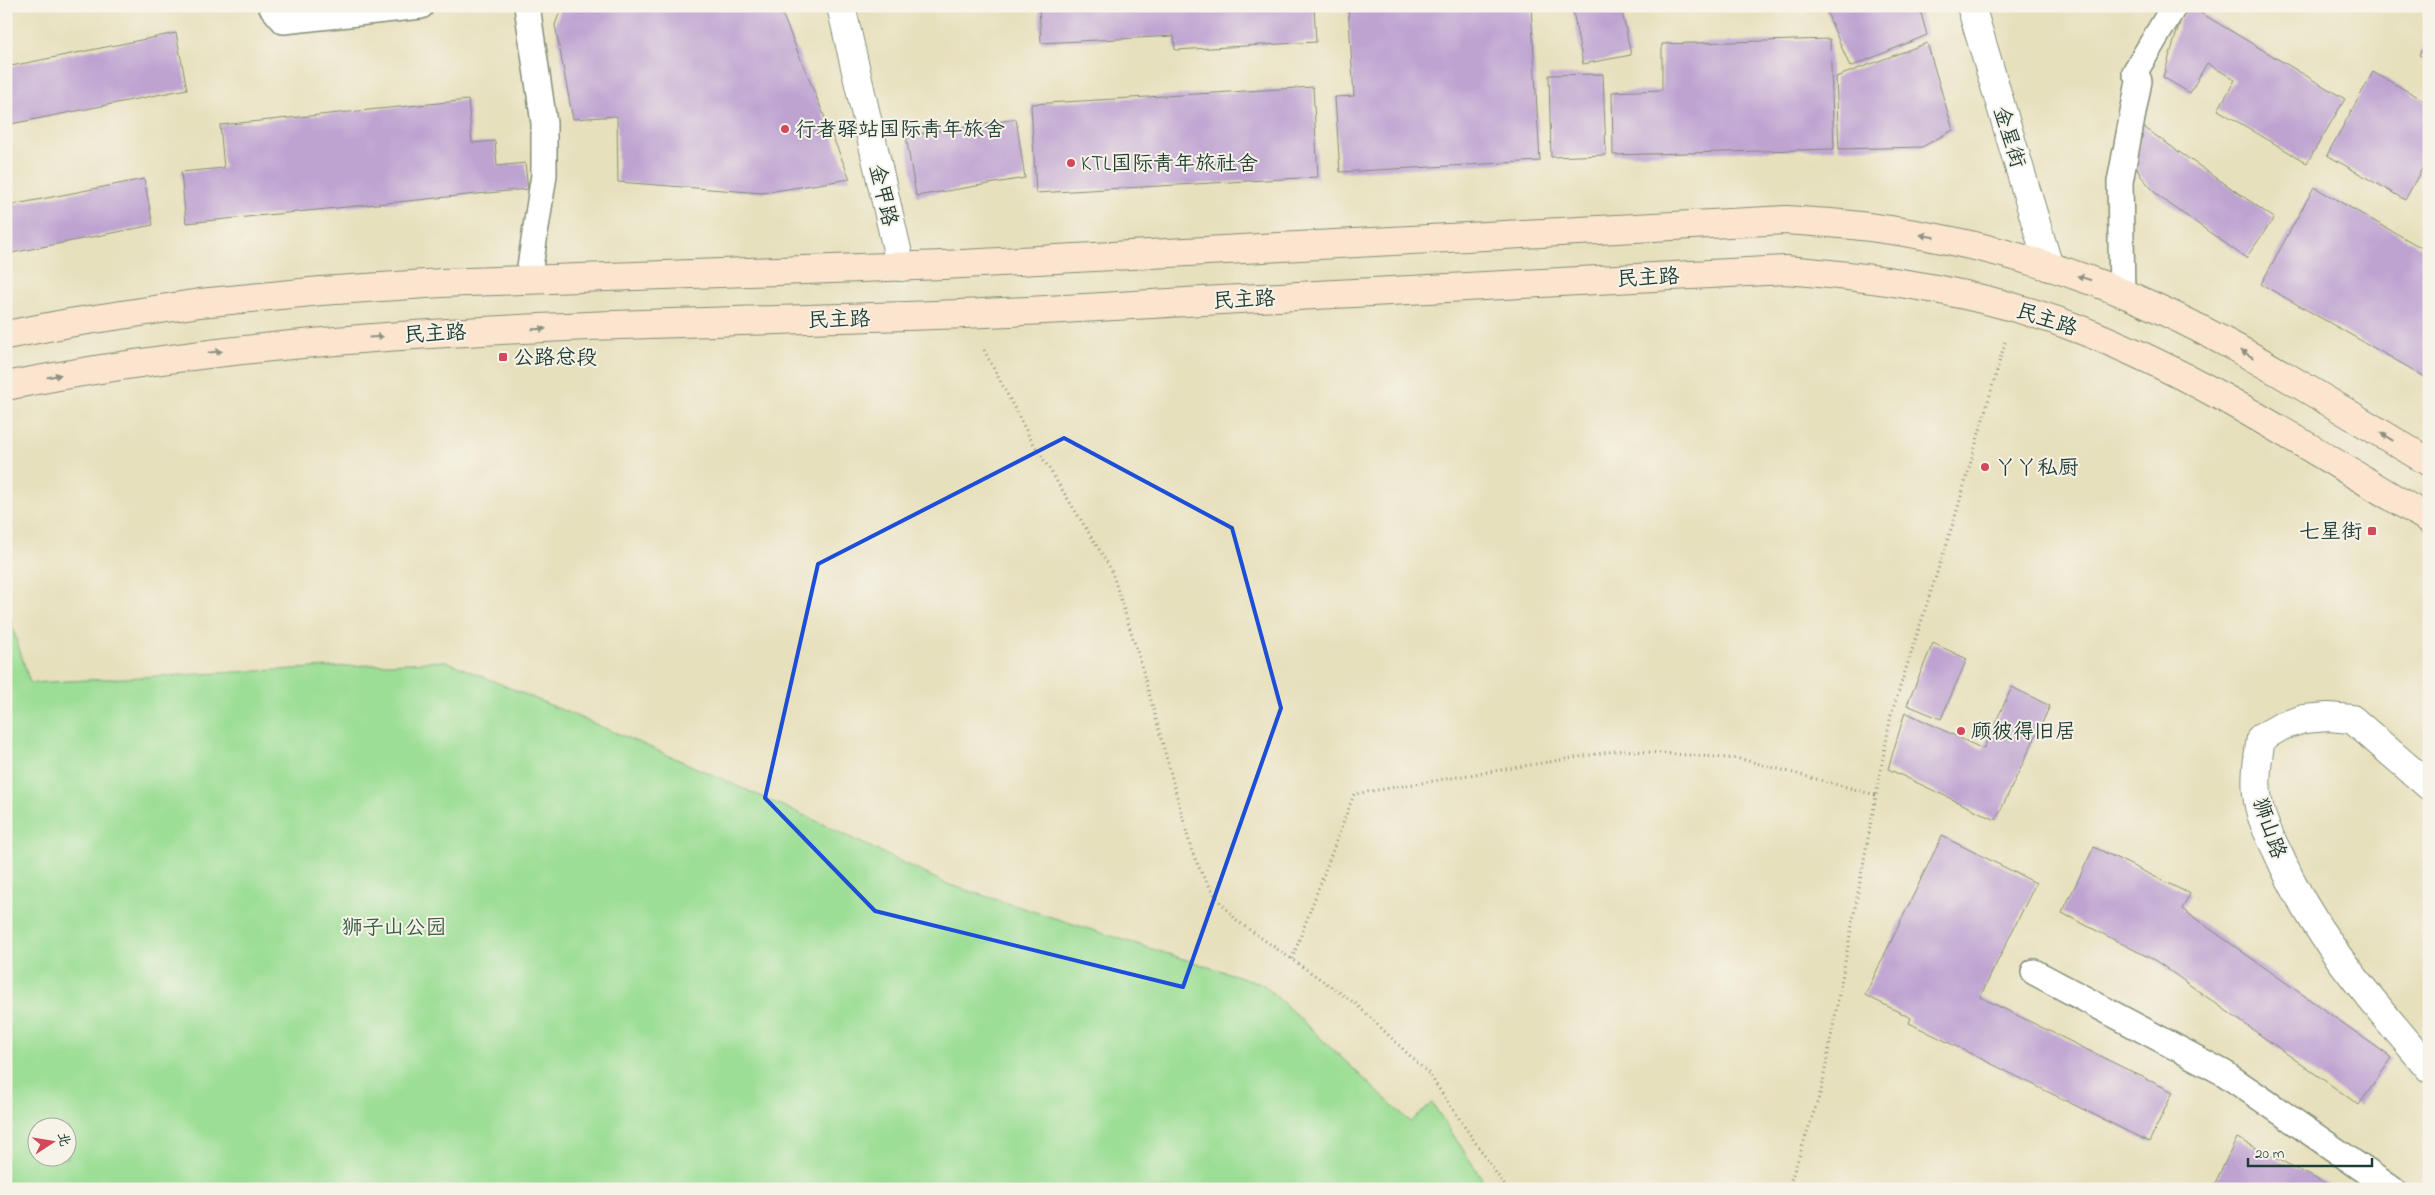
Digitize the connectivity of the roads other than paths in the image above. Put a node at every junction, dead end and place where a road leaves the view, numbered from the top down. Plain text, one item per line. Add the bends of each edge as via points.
1 (271, 6) edge
2 (421, 6) edge
3 (527, 6) edge
4 (841, 6) edge
5 (1971, 6) edge
6 (2174, 6) edge
7 (900, 267) junction
8 (2049, 267) junction
9 (528, 280) junction
10 (2122, 294) junction
11 (6, 335) edge
12 (6, 386) edge
13 (2429, 462) edge
14 (2429, 519) edge
15 (2429, 786) edge
16 (2034, 972) dead end
17 (2429, 1068) edge
18 (2392, 1189) edge

1 - 2 lane via 284,21
3 - 9 lane via 544,123 544,175
4 - 7 street, 金甲路
5 - 8 street, 金星街
6 - 10 lane via 2135,72 2139,81 2120,182
8 -> 7 main road via 1940,238 1868,226 1786,220
7 - 9 main road
10 -> 8 main road
9 - 11 main road via 321,291 219,301
13 -> 10 main road via 2236,348
12 -> 14 main road, 民主路 via 207,353 325,340 444,332 966,314 1785,270 1862,276 1939,288 2082,330 2148,358 2212,391
15 - 17 street, 狮山路 via 2352,720 2328,716 2304,718 2261,738 2256,774 2258,803 2261,817 2291,884 2317,929 2349,972
16 - 18 lane via 2224,1073

